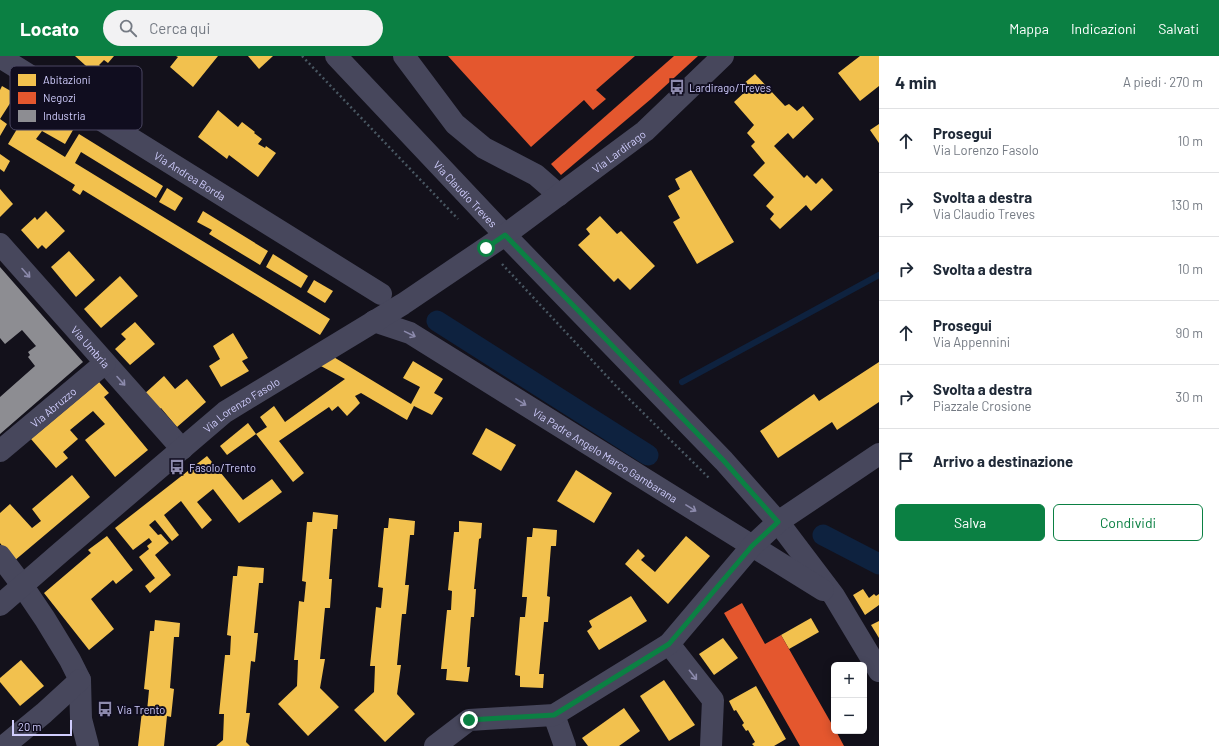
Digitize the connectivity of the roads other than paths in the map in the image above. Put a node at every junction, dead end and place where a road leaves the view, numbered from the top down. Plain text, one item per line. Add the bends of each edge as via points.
1 (336, 56) edge
2 (404, 56) edge
3 (723, 56) edge
4 (0, 57) edge
5 (14, 66) edge
6 (117, 130) edge
7 (559, 195) junction
8 (505, 235) junction
9 (0, 244) edge
10 (381, 294) dead end
11 (374, 321) junction
12 (105, 363) junction
13 (182, 449) junction
14 (0, 451) edge
15 (879, 454) edge
16 (778, 522) junction
17 (752, 546) junction
18 (0, 556) edge
19 (22, 585) junction
20 (834, 596) junction
21 (0, 605) edge
22 (669, 644) junction
23 (879, 671) edge
24 (80, 680) junction
25 (554, 715) junction
26 (4, 746) edge
27 (88, 746) edge
28 (435, 746) edge
29 (565, 746) edge
30 (711, 746) edge

1 - 8 street, Via Claudio Treves
2 - 7 street via 455,124 484,148 536,175
3 - 7 street, Via Lardirago via 645,131
4 - 5 street, Via Andrea Borda
6 - 10 street, Via Andrea Borda
7 - 8 street, Via Lardirago
8 - 11 street, Via Lorenzo Fasolo
8 - 16 street, Via Claudio Treves via 724,461
9 -> 12 street, Via Umbria
11 - 13 street, Via Lorenzo Fasolo via 225,412
11 -> 17 street, Via Padre Angelo Marco Gambarana via 410,333
12 -> 13 street, Via Umbria
12 - 14 street, Via Abruzzo
13 - 19 street, Via Lorenzo Fasolo
15 - 16 street
16 - 17 street
16 - 20 street, Via Padre Angelo Marco Gambarana
17 - 20 street, Via Padre Angelo Marco Gambarana
17 - 22 street
18 - 19 street
19 - 21 street, Via Lorenzo Fasolo
19 - 24 street
20 - 23 street, Via Padre Angelo Marco Gambarana
22 - 25 street
22 -> 30 street via 713,700
24 - 26 street
24 - 27 street via 81,719
25 - 28 street via 469,720
25 - 29 street

